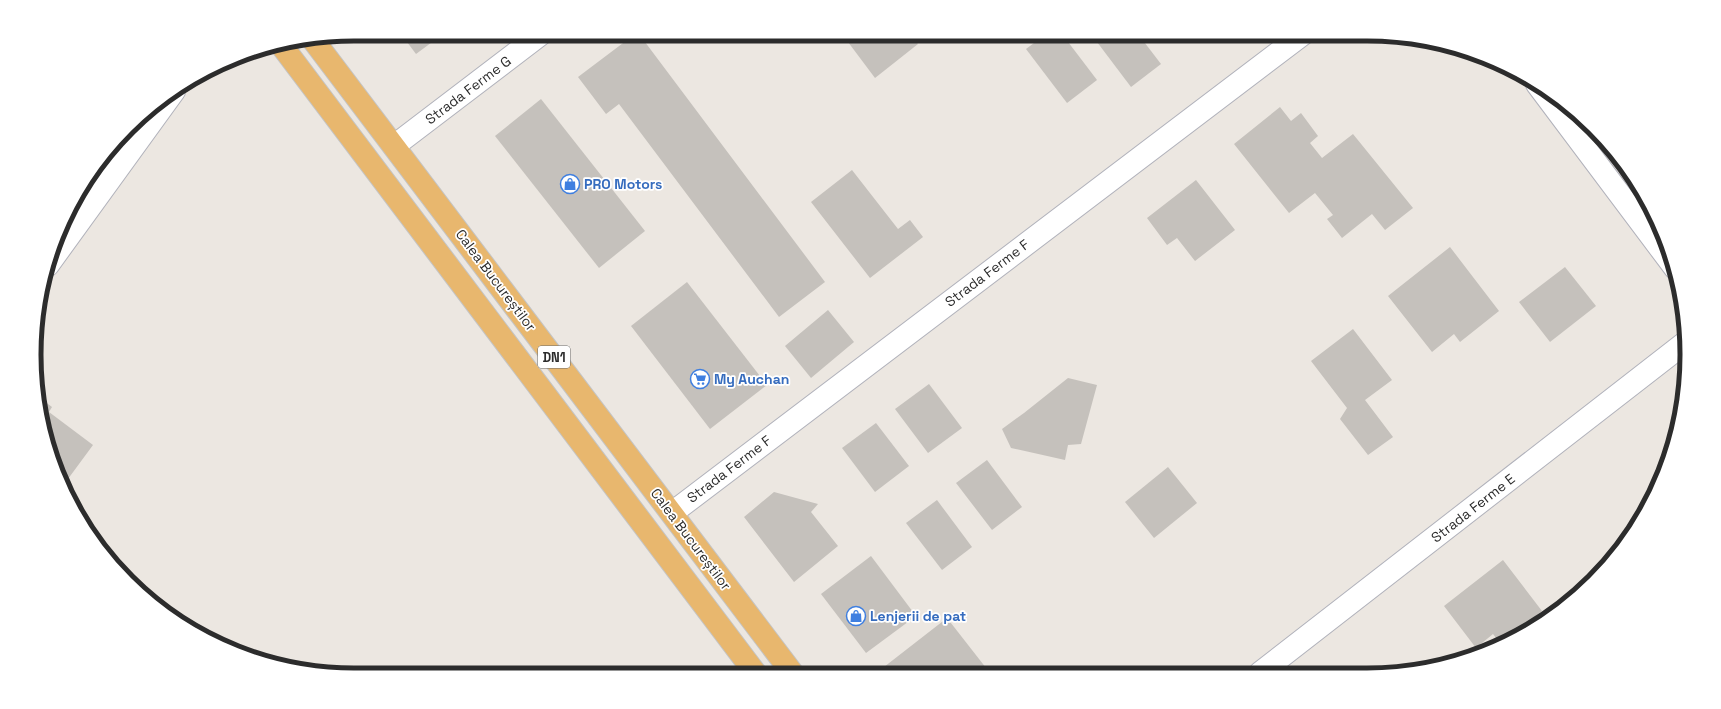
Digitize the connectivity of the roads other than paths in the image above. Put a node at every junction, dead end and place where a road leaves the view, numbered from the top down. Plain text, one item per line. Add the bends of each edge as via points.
1 (532, 41) edge
2 (1294, 41) edge
3 (316, 44) edge
4 (284, 49) edge
5 (1549, 100) edge
6 (162, 108) edge
7 (394, 146) junction
8 (60, 248) edge
9 (1662, 250) edge
10 (1680, 347) edge
11 (672, 513) junction
12 (751, 668) edge
13 (788, 668) edge
14 (1266, 668) edge

1 - 7 street, Strada Ferme G
2 - 11 street, Strada Ferme F
3 - 7 highway, Calea Bucureștilor / DN1
4 - 12 highway, DN1
5 - 9 street
6 - 8 street
7 - 11 highway, Calea Bucureștilor / DN1
10 - 14 street, Strada Ferme E
11 - 13 highway, Calea Bucureștilor / DN1

